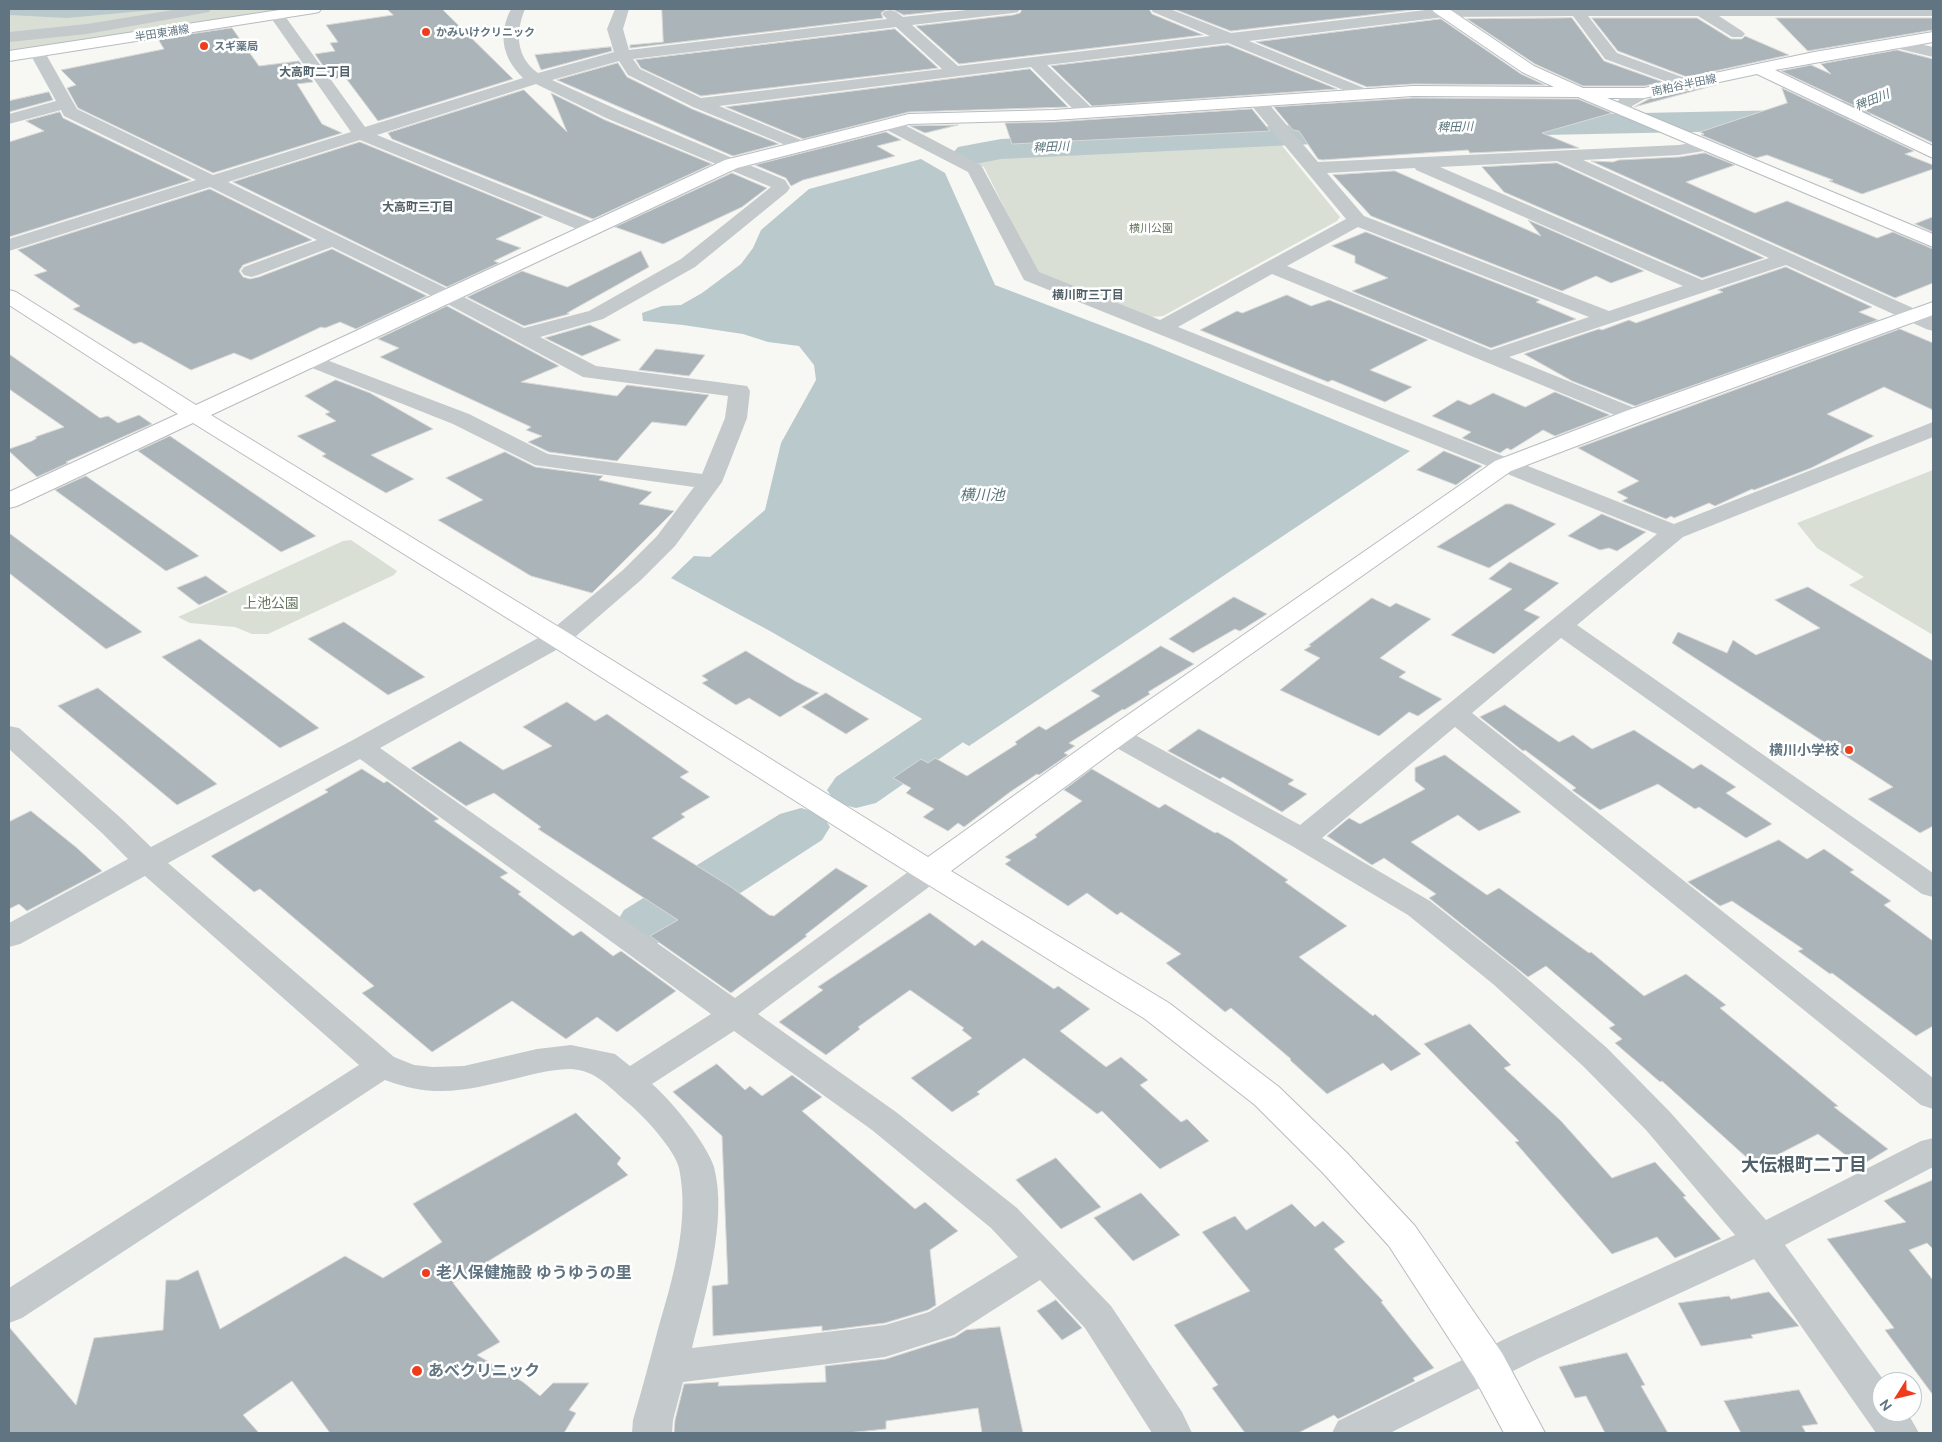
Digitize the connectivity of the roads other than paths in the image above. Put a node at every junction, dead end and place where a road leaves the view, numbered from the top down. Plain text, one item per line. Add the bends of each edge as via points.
1 (204, 9) edge
2 (314, 9) edge
3 (518, 9) edge
4 (622, 9) edge
5 (885, 9) edge
6 (1012, 9) edge
7 (1158, 9) edge
8 (1442, 10) edge
9 (1576, 10) edge
10 (1769, 10) edge
11 (1933, 11) edge
12 (1701, 12) junction
13 (277, 14) junction
14 (899, 22) junction
15 (1737, 34) dead end
16 (9, 37) edge
17 (1933, 37) edge
18 (1230, 38) junction
19 (1897, 44) junction
20 (37, 52) junction
21 (1933, 52) edge
22 (623, 55) junction
23 (9, 56) edge
24 (1034, 62) junction
25 (1760, 69) junction
26 (954, 71) junction
27 (536, 79) junction
28 (1687, 84) junction
29 (1363, 93) junction
30 (1580, 93) junction
31 (1644, 94) junction
32 (1257, 101) junction
33 (699, 103) junction
34 (65, 104) junction
35 (1087, 113) junction
36 (1633, 115) junction
37 (9, 119) edge
38 (889, 124) junction
39 (361, 134) junction
40 (800, 146) junction
41 (1704, 146) junction
42 (1933, 153) edge
43 (1560, 156) junction
44 (1416, 163) junction
45 (731, 164) junction
46 (1313, 168) junction
47 (213, 181) junction
48 (1357, 220) junction
49 (591, 228) junction
50 (333, 240) junction
51 (1933, 241) edge
52 (9, 246) edge
53 (1786, 259) junction
54 (1271, 267) junction
55 (248, 270) dead end
56 (1701, 287) junction
57 (9, 296) edge
58 (447, 296) junction
59 (1926, 316) edge
60 (1607, 317) junction
61 (1162, 327) junction
62 (523, 335) junction
63 (1489, 357) junction
64 (309, 360) junction
65 (194, 413) junction
66 (1634, 416) junction
67 (1933, 429) edge
68 (1502, 466) junction
69 (710, 482) junction
70 (12, 496) edge
71 (1674, 532) junction
72 (1561, 626) junction
73 (558, 638) junction
74 (1456, 714) junction
75 (9, 734) edge
76 (1116, 736) junction
77 (362, 748) junction
78 (1302, 839) junction
79 (148, 861) junction
80 (930, 871) junction
81 (1933, 887) edge
82 (9, 936) edge
83 (734, 1015) junction
84 (382, 1066) junction
85 (629, 1083) junction
86 (1933, 1096) edge
87 (1933, 1151) edge
88 (1761, 1240) junction
89 (1044, 1259) junction
90 (9, 1307) edge
91 (1488, 1365) junction
92 (668, 1366) junction
93 (1872, 1396) edge
94 (1891, 1422) edge
95 (652, 1433) edge
96 (1172, 1433) edge
97 (1352, 1433) edge
98 (1525, 1433) edge
99 (1899, 1433) edge

1 - 16 street via 87,29
2 - 13 street, 半田東浦線
3 - 27 street via 510,25 513,54 522,69
4 - 22 street via 615,29
5 - 14 street
6 - 14 street
7 - 18 street
8 - 9 street
8 - 18 street
8 - 30 street, 南粕谷半田線 via 1528,69
9 - 12 street
9 - 28 street via 1611,56
10 - 11 street
10 - 12 street
12 - 15 street
13 - 20 street, 半田東浦線
13 - 39 street
14 - 22 street
14 - 26 street
17 - 19 street, 南粕谷半田線
18 - 24 street
18 - 29 street
19 - 21 street
19 - 25 street, 南粕谷半田線 via 1822,55
20 - 23 street, 半田東浦線
20 - 34 street
22 - 27 street
22 - 33 street via 638,75
24 - 26 street
24 - 35 street
25 - 28 street, 南粕谷半田線
25 - 42 street
26 - 33 street
27 - 39 street
27 - 45 street
28 - 31 street, 南粕谷半田線
29 - 30 street via 1469,90
29 - 32 street
30 - 31 street, 南粕谷半田線
30 - 36 street
31 - 36 street via 1623,106
32 - 35 street
32 - 46 street
33 - 40 street
34 - 37 street
34 - 47 street via 70,112
35 - 38 street via 939,117
36 - 41 street
38 - 40 street
38 - 61 street via 975,169 1031,276
39 - 47 street
39 - 49 street
40 - 45 street
41 - 43 street
41 - 51 street
43 - 44 street
43 - 53 street
44 - 46 street
44 - 56 street
45 - 49 street
45 - 62 street via 779,184 781,188 688,263 613,306 596,315
46 - 48 street
47 - 50 street
47 - 52 street
48 - 54 street
48 - 60 street
49 - 58 street
50 - 55 street
50 - 58 street
53 - 56 street
53 - 59 street
54 - 61 street
54 - 63 street
56 - 60 street
57 - 65 street
58 - 62 street
58 - 64 street
59 - 66 street
60 - 63 street
61 - 68 street
62 - 69 street via 591,372 738,391 736,418
63 - 66 street
64 - 65 street
64 - 69 street via 461,419 543,460
65 - 70 street
65 - 73 street
66 - 68 street
67 - 71 street
68 - 71 street
68 - 76 street
69 - 73 street via 666,541 632,575
71 - 72 street
72 - 74 street
72 - 81 street
73 - 77 street
73 - 80 street
74 - 78 street
74 - 86 street
75 - 79 street
76 - 78 street
76 - 80 street
77 - 79 street
77 - 83 street
78 - 88 street via 1419,908 1504,976 1595,1057 1658,1120
79 - 82 street
79 - 84 street
80 - 83 street
80 - 91 street via 1157,1011 1267,1096 1336,1163 1402,1236
83 - 85 street
83 - 89 street via 884,1121 1004,1218
84 - 85 street via 412,1077 433,1080 464,1078 537,1060 571,1057 604,1063
84 - 90 street
85 - 92 street via 677,1133 696,1166 701,1214 690,1282
87 - 88 street
88 - 91 street
88 - 93 street
89 - 92 street via 941,1324 885,1341
89 - 96 street via 1098,1317
91 - 97 street
91 - 98 street
92 - 95 street
94 - 99 street

